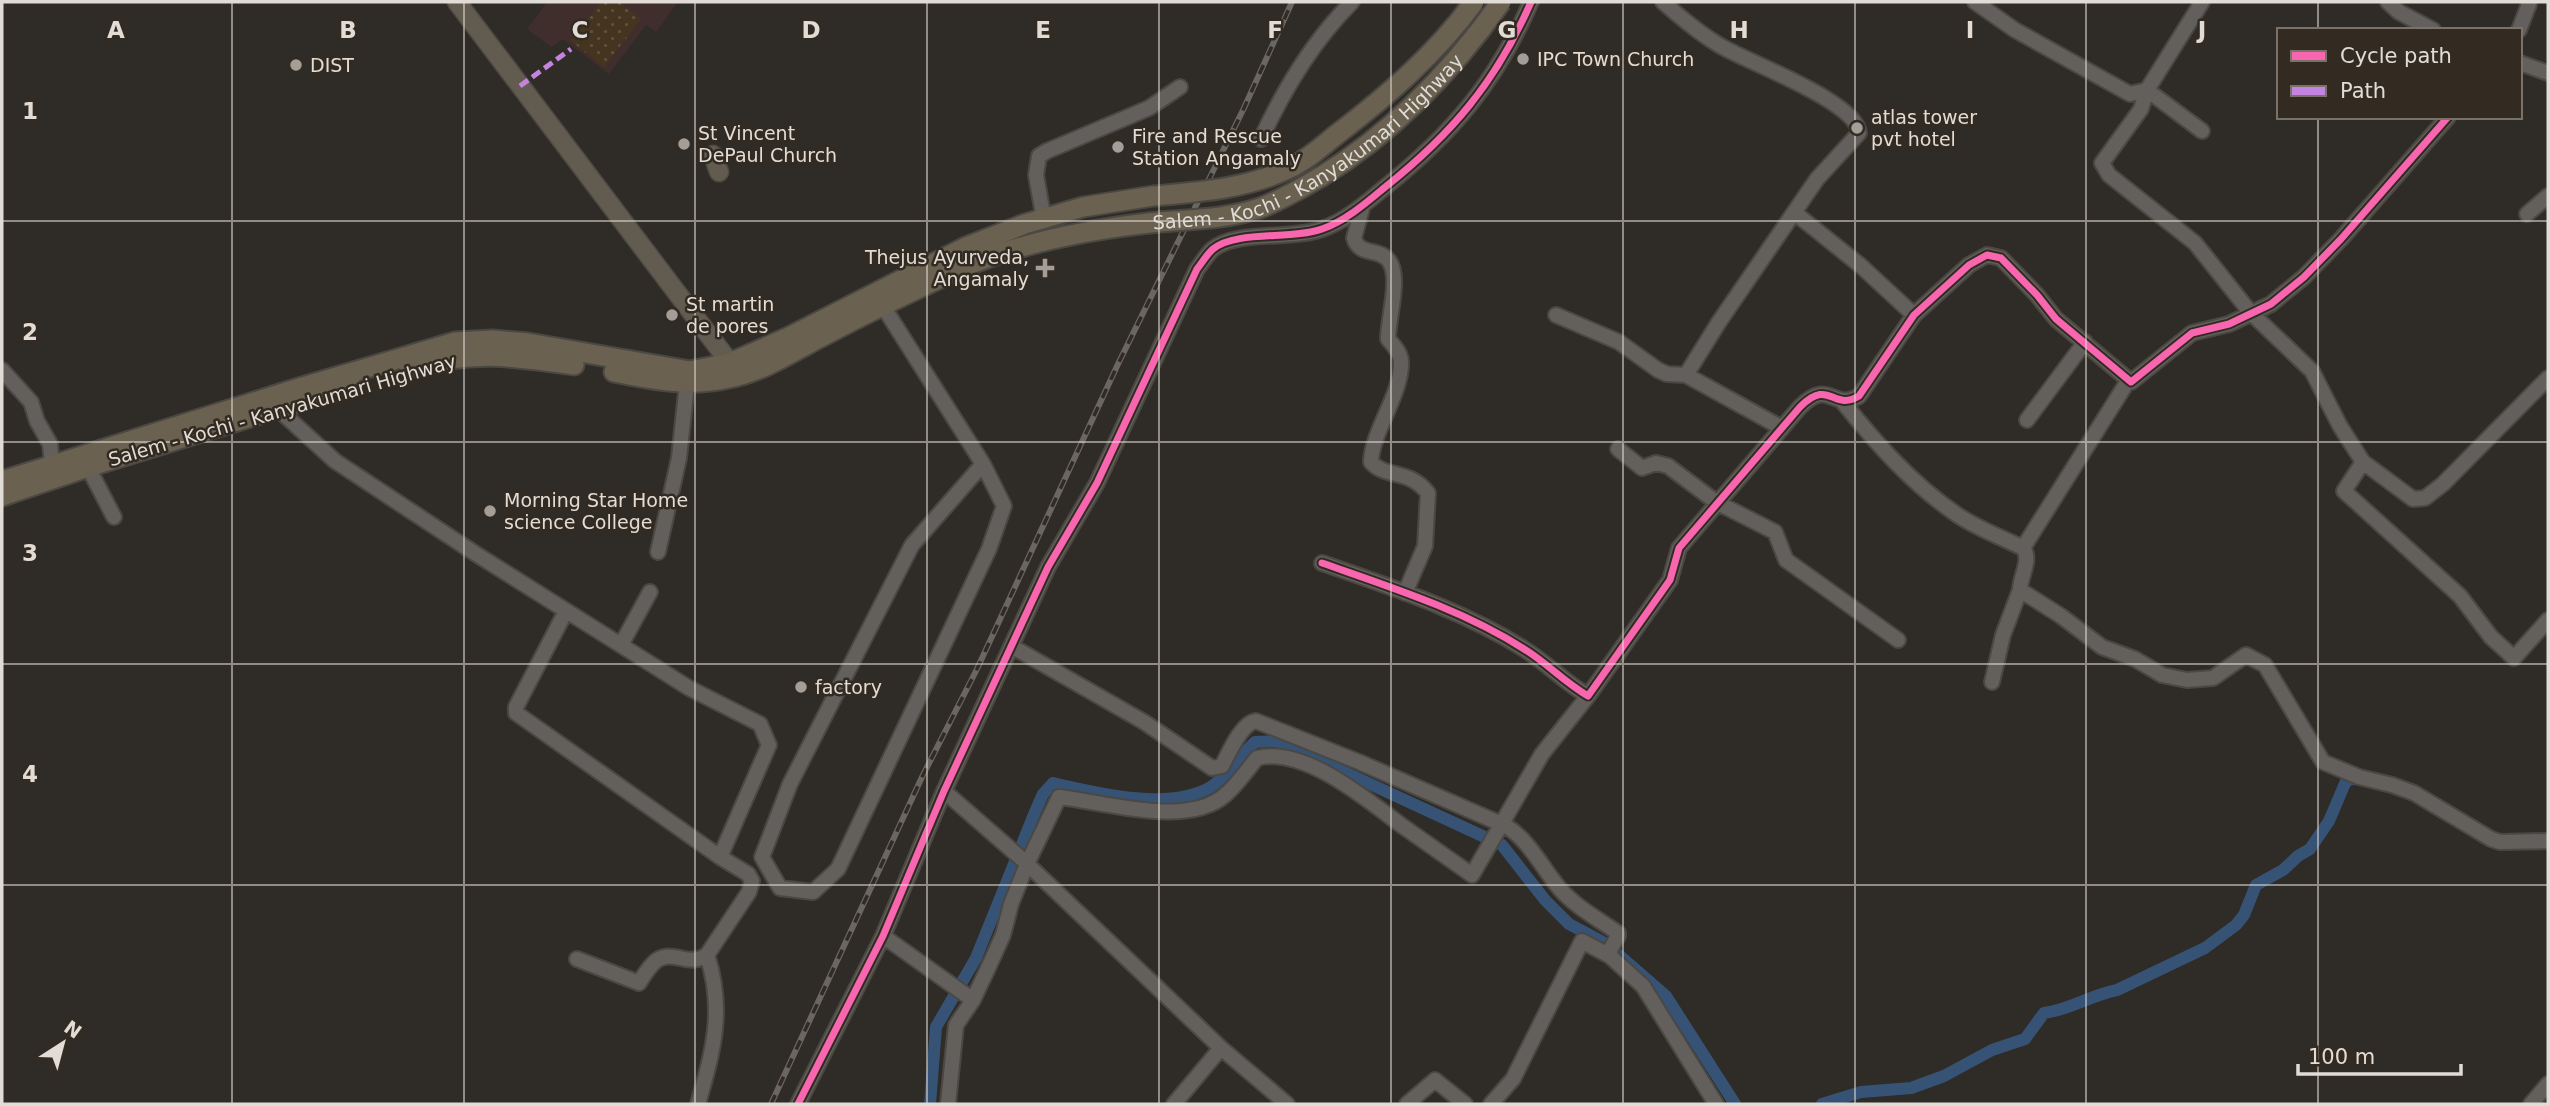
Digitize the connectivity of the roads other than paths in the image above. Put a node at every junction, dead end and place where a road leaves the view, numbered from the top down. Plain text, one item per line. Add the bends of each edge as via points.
1 (457, 2) edge
2 (1352, 2) edge
3 (1474, 2) edge
4 (1501, 2) edge
5 (1531, 2) edge
6 (1662, 2) edge
7 (1975, 2) edge
8 (2203, 2) edge
9 (2388, 2) edge
10 (2529, 4) dead end
11 (2428, 28) edge
12 (2520, 28) edge
13 (2522, 64) edge
14 (2548, 73) edge
15 (1181, 88) dead end
16 (2147, 90) junction
17 (2446, 119) edge
18 (2203, 131) dead end
19 (1261, 139) dead end
20 (2548, 196) edge
21 (1363, 205) junction
22 (1083, 207) junction
23 (1796, 213) junction
24 (2527, 214) dead end
25 (1044, 219) junction
26 (1083, 231) junction
27 (883, 306) junction
28 (2250, 312) junction
29 (1556, 315) dead end
30 (1914, 316) junction
31 (2085, 342) junction
32 (2, 370) edge
33 (729, 371) junction
34 (1686, 375) junction
35 (2548, 378) edge
36 (2128, 381) junction
37 (687, 383) junction
38 (1842, 401) junction
39 (278, 409) junction
40 (2027, 420) dead end
41 (1782, 428) junction
42 (1618, 449) dead end
43 (2363, 462) junction
44 (52, 464) junction
45 (983, 464) junction
46 (88, 467) junction
47 (2, 481) edge
48 (2, 496) edge
49 (1716, 502) junction
50 (114, 517) dead end
51 (2023, 548) junction
52 (658, 552) dead end
53 (1322, 563) dead end
54 (2020, 590) junction
55 (650, 592) dead end
56 (1405, 593) junction
57 (566, 611) junction
58 (2548, 620) edge
59 (1898, 639) dead end
60 (621, 645) junction
61 (1013, 646) junction
62 (1992, 682) dead end
63 (1588, 696) junction
64 (944, 791) junction
65 (1502, 825) junction
66 (2548, 841) edge
67 (720, 857) junction
68 (1025, 862) junction
69 (883, 936) junction
70 (1612, 949) junction
71 (707, 955) junction
72 (577, 959) dead end
73 (973, 1000) junction
74 (1221, 1048) junction
75 (2548, 1084) edge
76 (698, 1104) edge
77 (798, 1104) edge
78 (948, 1104) edge
79 (1174, 1104) edge
80 (1287, 1104) edge
81 (1407, 1104) edge
82 (1465, 1104) edge
83 (1491, 1104) edge
84 (1716, 1104) edge
85 (2531, 1104) edge

1 - 33 main road
2 - 19 street via 1296,74
3 - 22 highway, Salem - Kochi - Kanyakumari Highway, bridge via 1394,89 1290,169 1223,190
4 - 26 highway, Salem - Kochi - Kanyakumari Highway, bridge via 1470,46 1403,116 1305,186 1262,207 1201,220
5 - 21 street via 1487,82 1461,118
6 - 23 street via 1719,45 1805,85 1859,127 1860,132 1824,169
7 - 16 street via 2098,78 2130,94
8 - 16 street
9 - 11 street
10 - 12 street
13 - 14 street
15 - 25 street via 1149,108 1039,156 1036,176
16 - 18 street
16 - 28 street via 2141,109 2102,163 2104,170 2195,243
17 - 28 street via 2304,277 2271,304
20 - 24 street
21 - 56 street via 1353,238 1362,250 1388,259 1392,268 1388,339 1401,362 1371,461 1377,468 1413,478 1428,493 1425,546
21 - 61 street via 1323,229 1235,240 1212,249 1196,270 1097,483 1048,568
22 - 25 highway, Salem - Kochi - Kanyakumari Highway
22 - 26 highway
23 - 30 street
23 - 34 street
25 - 33 highway, Salem - Kochi - Kanyakumari Highway via 948,254
26 - 27 highway, Salem - Kochi - Kanyakumari Highway via 965,267
27 - 33 highway, Salem - Kochi - Kanyakumari Highway via 772,363
27 - 45 street
28 - 36 street via 2229,324 2192,333
28 - 43 street via 2312,371
29 - 34 street via 1619,342 1667,374
30 - 31 street via 1969,265 1987,255 2001,258 2056,319
30 - 38 street via 1859,396
31 - 36 street
31 - 40 street
32 - 44 street via 31,402 50,444
33 - 37 highway, Salem - Kochi - Kanyakumari Highway
33 - 44 highway, Salem - Kochi - Kanyakumari Highway via 690,371 528,343 455,342
34 - 41 street
35 - 43 street via 2425,498 2413,499
36 - 51 street
37 - 39 highway, Salem - Kochi - Kanyakumari Highway via 491,355 425,364
37 - 52 street via 679,458
38 - 41 street via 1815,393
38 - 51 street via 1877,445 1930,495 1959,516
39 - 46 highway, Salem - Kochi - Kanyakumari Highway
39 - 57 street via 335,461
41 - 49 street
42 - 49 street via 1642,468 1656,463 1668,466
43 - 58 street via 2344,491 2460,596 2491,637 2514,658
44 - 47 highway, Salem - Kochi - Kanyakumari Highway
45 - 45 street via 1004,506 989,549 838,869 813,892 780,888 762,857 790,784 912,545
46 - 48 highway, Salem - Kochi - Kanyakumari Highway
46 - 50 street
49 - 59 street via 1775,532 1786,561
49 - 63 street via 1679,548 1670,580
51 - 54 street via 2027,558
53 - 56 street
54 - 62 street
54 - 66 street via 2102,647 2136,659 2162,675 2187,680 2213,678 2246,655 2265,665 2323,762 2413,793 2491,839
55 - 60 street
56 - 63 street via 1524,648
57 - 60 street
57 - 67 street via 516,713
60 - 67 street via 689,688 760,724 766,732 769,745
61 - 64 street
61 - 65 street via 1144,722 1212,768 1223,766 1244,729 1256,721
63 - 65 street via 1542,754
64 - 68 street
64 - 69 street
65 - 68 street via 1472,875 1336,778 1306,764 1266,755 1257,758 1226,795 1199,810 1124,809 1059,797
65 - 70 street via 1525,844 1560,890 1618,933
67 - 71 street via 752,881
68 - 73 street via 1003,935
68 - 74 street
69 - 73 street
69 - 77 street
70 - 83 street via 1582,941 1513,1079
70 - 84 street via 1643,986
71 - 72 street via 692,961 661,957 639,983
71 - 76 street via 717,998 717,1025
73 - 78 street via 956,1025
74 - 79 street
74 - 80 street
75 - 85 street
81 - 82 street via 1434,1080

